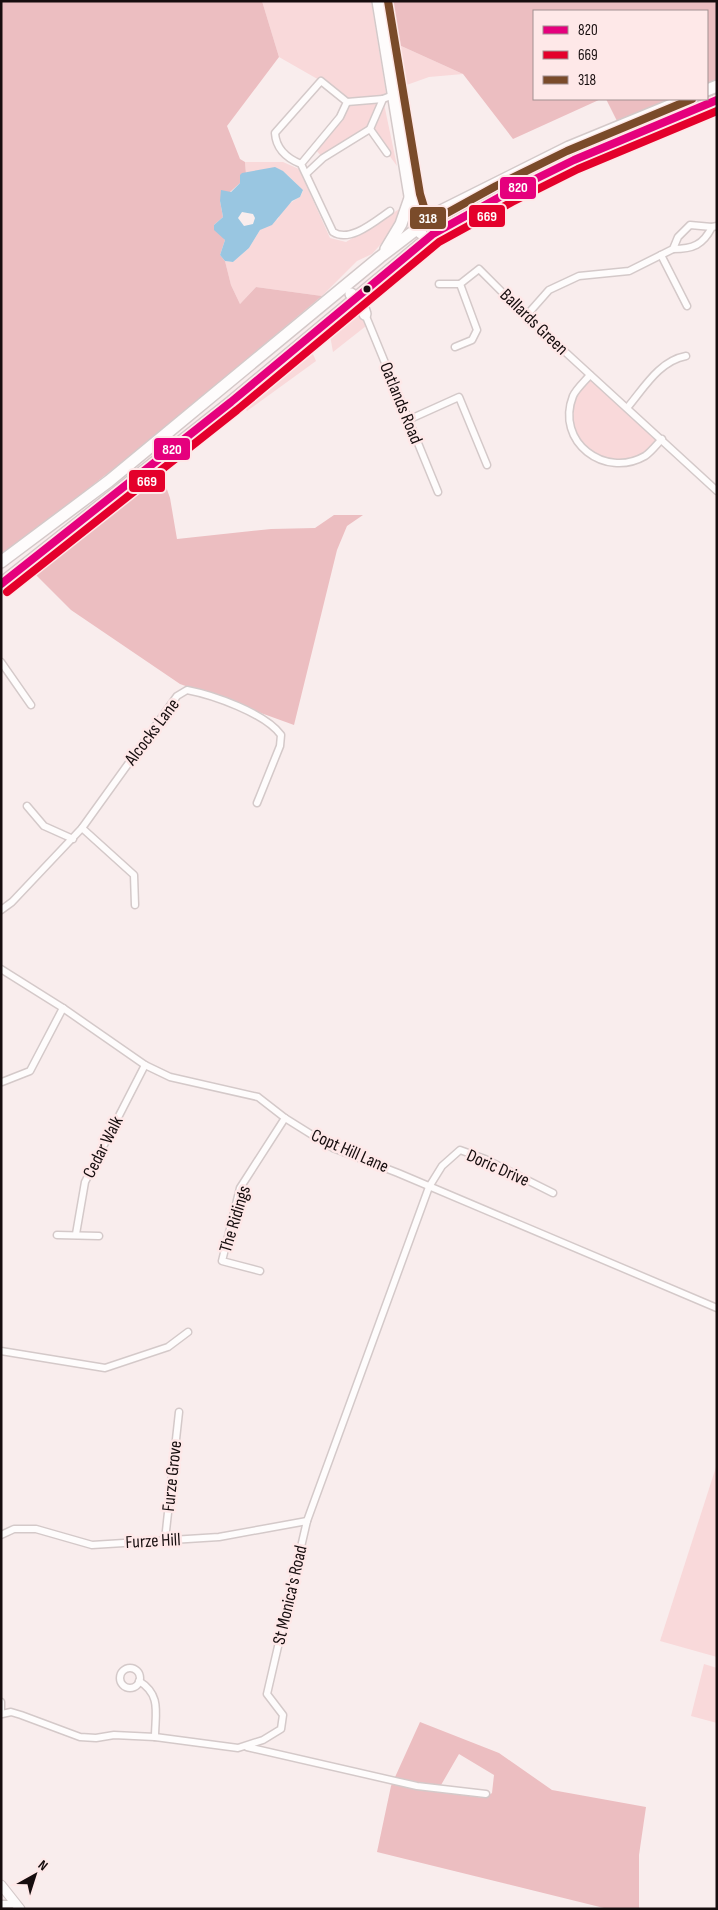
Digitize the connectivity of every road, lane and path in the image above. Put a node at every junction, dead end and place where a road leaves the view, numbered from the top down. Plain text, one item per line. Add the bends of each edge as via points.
1 (378, 1) edge
2 (388, 97) junction
3 (684, 100) edge
4 (717, 100) edge
5 (347, 102) junction
6 (370, 129) junction
7 (315, 149) junction
8 (387, 153) dead end
9 (323, 158) junction
10 (301, 164) junction
11 (307, 173) junction
12 (410, 196) junction
13 (390, 211) dead end
14 (439, 212) junction
15 (418, 227) junction
16 (714, 227) edge
17 (433, 234) junction
18 (423, 242) junction
19 (673, 249) junction
20 (661, 255) junction
21 (380, 258) junction
22 (439, 284) dead end
23 (460, 284) junction
24 (340, 292) junction
25 (356, 297) junction
26 (687, 306) dead end
27 (336, 314) junction
28 (365, 314) junction
29 (526, 316) junction
30 (455, 347) dead end
31 (686, 356) dead end
32 (590, 375) junction
33 (627, 408) junction
34 (408, 420) junction
35 (662, 439) junction
36 (487, 465) dead end
37 (717, 491) edge
38 (438, 492) dead end
39 (1, 562) edge
40 (1, 584) edge
41 (1, 662) edge
42 (31, 705) dead end
43 (257, 804) dead end
44 (27, 806) dead end
45 (82, 828) junction
46 (73, 839) junction
47 (135, 906) dead end
48 (1, 910) edge
49 (1, 969) edge
50 (62, 1008) junction
51 (145, 1065) junction
52 (2, 1082) edge
53 (285, 1118) junction
54 (429, 1187) junction
55 (554, 1193) dead end
56 (76, 1234) junction
57 (57, 1235) dead end
58 (100, 1236) dead end
59 (260, 1271) dead end
60 (717, 1308) edge
61 (188, 1332) dead end
62 (1, 1351) edge
63 (179, 1412) dead end
64 (307, 1521) junction
65 (1, 1535) edge
66 (165, 1540) junction
67 (139, 1681) dead end
68 (1, 1702) edge
69 (2, 1714) edge
70 (155, 1737) junction
71 (247, 1747) junction
72 (486, 1794) dead end
73 (1, 1885) edge
74 (1, 1904) edge
75 (18, 1906) edge

1 - 2 highway
2 - 5 street
2 - 6 street
2 - 12 highway
3 - 14 highway via 569,147
4 - 17 highway via 574,160 507,192
5 - 7 street via 340,117
5 - 10 street via 321,81 275,133 286,158
6 - 8 street
6 - 9 street
7 - 9 street
7 - 10 street
9 - 11 street
10 - 11 street
11 - 13 street via 333,232 340,237 369,225
12 - 14 highway via 423,211
12 - 15 highway
12 - 21 highway via 398,229
14 - 15 highway
15 - 17 highway
15 - 18 highway
15 - 21 highway
16 - 19 street via 706,240 695,246
16 - 19 street via 690,225 678,237
17 - 18 highway
18 - 25 highway
19 - 20 street
20 - 26 street
20 - 29 street via 629,271 579,276 549,290
21 - 24 highway
22 - 23 street
23 - 29 street, Ballards Green via 479,269
23 - 30 street via 477,330 472,340
24 - 25 highway
24 - 39 highway via 109,482
25 - 27 highway
25 - 28 highway
27 - 28 highway via 357,309
27 - 40 highway via 231,402
28 - 34 street, Oatlands Road
29 - 32 street, Ballards Green
31 - 33 street via 672,359 665,365
32 - 33 street, Ballards Green
32 - 35 street via 573,396 570,417 575,441 596,459 622,463 646,455
33 - 35 street, Ballards Green
34 - 36 street via 459,396
34 - 38 street, Oatlands Road
35 - 37 street, Ballards Green
41 - 42 street
43 - 45 street, Alcocks Lane via 280,746 281,735 261,717 187,690 178,696
44 - 46 street via 44,826
45 - 46 street, Alcocks Lane
45 - 47 street via 134,875
46 - 48 street, Alcocks Lane
49 - 50 street, Copt Hill Lane
50 - 51 street, Copt Hill Lane
50 - 52 street via 30,1071
51 - 53 street, Copt Hill Lane via 170,1077 258,1097
51 - 56 street, Cedar Walk via 85,1182
53 - 54 street, Copt Hill Lane via 333,1148
53 - 59 street, The Ridings via 240,1188 222,1261
54 - 55 street, Doric Drive via 442,1166 460,1150
54 - 60 street, Copt Hill Lane
54 - 64 street, St Monica's Road
56 - 57 street
56 - 58 street
61 - 62 street via 168,1347 105,1368
63 - 66 street, Furze Grove
64 - 66 street, Furze Hill via 219,1537
64 - 71 street, St Monica's Road via 267,1694 283,1716 283,1722 281,1729
65 - 66 street, Furze Hill via 14,1529 36,1530 92,1544
67 - 70 street via 154,1694 156,1701
68 - 69 street
69 - 70 street, St Monica's Road via 11,1712 80,1737
70 - 71 street, St Monica's Road
71 - 72 street via 417,1786
73 - 75 main road
74 - 75 street

